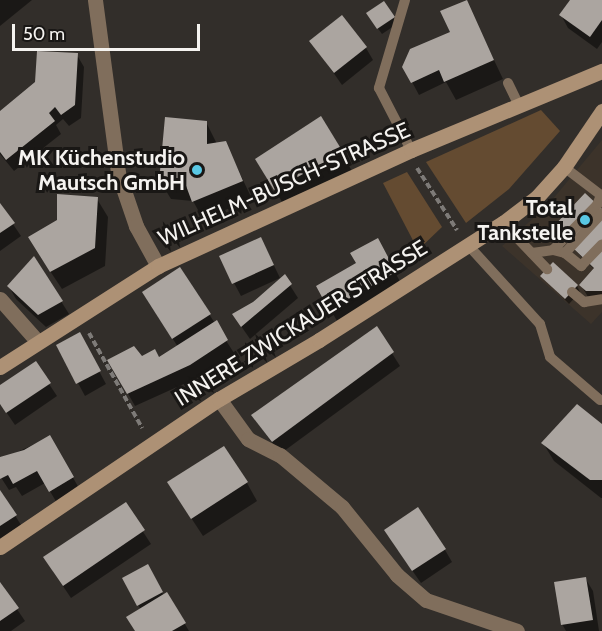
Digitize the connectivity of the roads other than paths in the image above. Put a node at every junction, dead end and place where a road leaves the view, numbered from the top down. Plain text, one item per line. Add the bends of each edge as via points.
1 (95, 0) edge
2 (405, 0) edge
3 (598, 76) edge
4 (508, 83) dead end
5 (519, 106) junction
6 (602, 111) edge
7 (411, 150) junction
8 (564, 166) junction
9 (601, 196) edge
10 (602, 213) edge
11 (503, 223) junction
12 (602, 244) edge
13 (468, 245) junction
14 (553, 250) junction
15 (532, 253) junction
16 (566, 253) junction
17 (158, 266) junction
18 (547, 268) dead end
19 (572, 292) dead end
20 (0, 299) edge
21 (602, 299) edge
22 (38, 342) junction
23 (0, 367) edge
24 (219, 399) junction
25 (600, 400) dead end
26 (0, 547) edge
27 (506, 629) edge

1 - 17 street via 118,173 136,226
2 - 7 lane via 379,88
3 - 5 main road, WILHELM-BUSCH-STRASSE
4 - 5 lane
5 - 7 main road, WILHELM-BUSCH-STRASSE
6 - 8 main road, INNERE ZWICKAUER STRASSE
7 - 17 main road, WILHELM-BUSCH-STRASSE
8 - 9 lane
8 - 11 main road, INNERE ZWICKAUER STRASSE via 537,197
9 - 14 lane
10 - 16 lane
11 - 13 main road, INNERE ZWICKAUER STRASSE
11 - 15 lane
12 - 16 lane via 581,266
13 - 24 main road, INNERE ZWICKAUER STRASSE
13 - 25 lane via 540,324 550,357
14 - 15 lane
14 - 16 lane
15 - 18 lane
17 - 22 main road, WILHELM-BUSCH-STRASSE
19 - 21 lane via 584,302
20 - 22 street
22 - 23 main road, WILHELM-BUSCH-STRASSE
24 - 26 main road, INNERE ZWICKAUER STRASSE
24 - 27 street via 248,439 280,455 342,507 397,575 426,600

